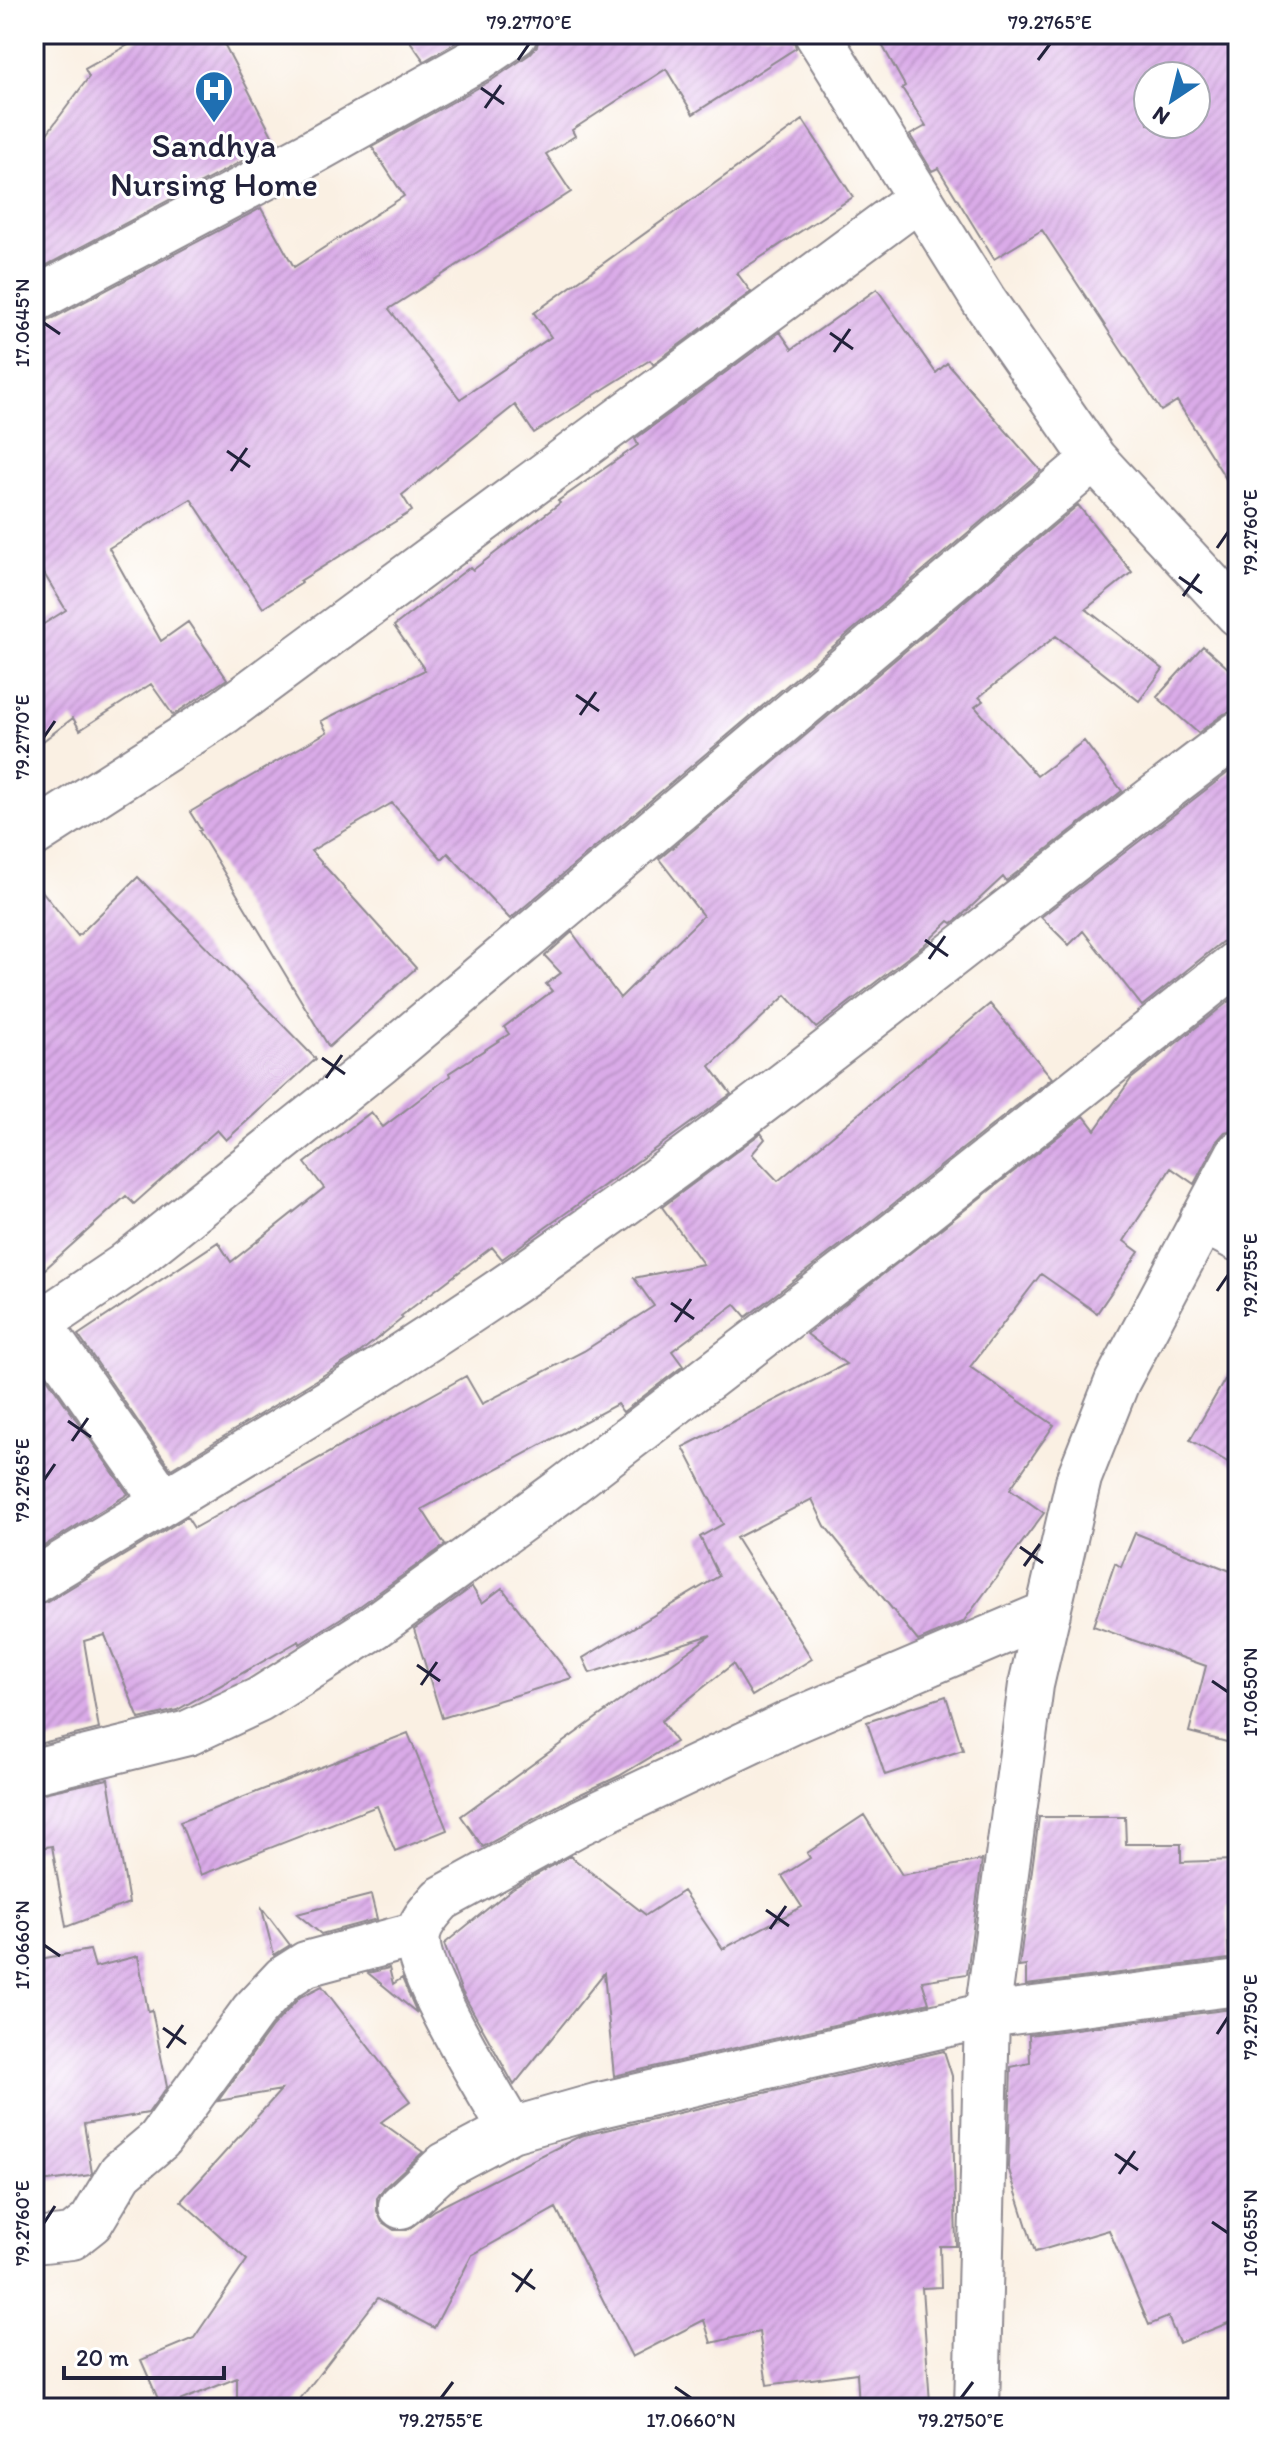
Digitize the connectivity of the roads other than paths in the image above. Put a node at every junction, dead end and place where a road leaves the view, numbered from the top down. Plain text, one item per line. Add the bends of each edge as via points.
1 (515, 34) edge
2 (817, 34) edge
3 (918, 199) junction
4 (34, 300) edge
5 (1094, 459) junction
6 (1238, 614) edge
7 (1238, 734) edge
8 (34, 834) edge
9 (1238, 962) edge
10 (1238, 1154) edge
11 (1220, 1229) edge
12 (37, 1325) edge
13 (164, 1502) junction
14 (34, 1581) edge
15 (1048, 1613) junction
16 (34, 1771) edge
17 (418, 1934) junction
18 (1238, 1983) edge
19 (987, 2015) junction
20 (511, 2130) junction
21 (401, 2206) dead end
22 (34, 2241) edge
23 (977, 2408) edge

1 - 4 street via 309,154
2 - 3 street
3 - 5 street
3 - 8 street via 224,712
5 - 6 street
5 - 12 street via 381,1061 124,1266
7 - 13 street via 805,1069 543,1262 360,1384
9 - 16 street via 888,1240 374,1627 259,1700 188,1733
10 - 11 street
11 - 15 street via 1117,1382 1079,1478
12 - 13 street
13 - 14 street
15 - 17 street via 792,1722 581,1822 441,1899
15 - 19 street via 1031,1685
17 - 20 street via 419,1956 442,2007
17 - 22 street via 306,1964 284,1978 253,2011 159,2140 121,2172 91,2222 72,2237
18 - 19 street
19 - 20 street
19 - 23 street
20 - 21 street via 445,2165

